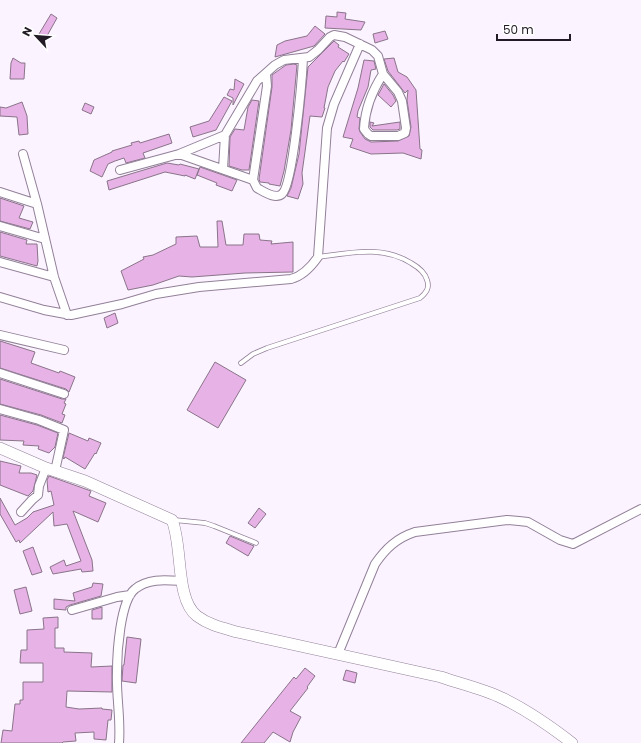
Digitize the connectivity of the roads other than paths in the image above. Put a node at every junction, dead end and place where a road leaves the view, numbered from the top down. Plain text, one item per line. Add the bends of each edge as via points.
1 (360, 44) junction
2 (303, 59) junction
3 (266, 74) junction
4 (383, 74) junction
5 (225, 135) junction
6 (23, 154) dead end
7 (179, 154) junction
8 (223, 169) junction
9 (120, 170) dead end
10 (254, 180) junction
11 (0, 192) edge
12 (37, 204) junction
13 (0, 226) edge
14 (45, 239) junction
15 (318, 257) junction
16 (0, 262) edge
17 (54, 277) junction
18 (0, 298) edge
19 (67, 315) junction
20 (0, 335) edge
21 (64, 350) dead end
22 (241, 363) dead end
23 (0, 373) edge
24 (64, 394) dead end
25 (0, 409) edge
26 (0, 448) edge
27 (50, 470) junction
28 (641, 509) edge
29 (21, 512) dead end
30 (172, 520) junction
31 (256, 543) dead end
32 (182, 581) junction
33 (130, 595) junction
34 (72, 610) dead end
35 (338, 654) junction
36 (119, 743) edge
37 (572, 743) edge

1 - 2 street via 334,34 313,55
1 - 4 street via 378,56
1 - 15 street via 334,104 327,128
2 - 3 street via 279,62
2 - 10 street via 300,107 285,190 278,197 274,196 257,188
3 - 5 street via 258,81
3 - 10 street via 267,86
4 - 4 street via 368,104 364,129 371,136 398,136 405,133 406,128 402,101
5 - 7 street
5 - 8 street
6 - 12 street
7 - 8 street
7 - 9 street
8 - 10 street
11 - 12 street
12 - 14 street
13 - 14 street
14 - 17 street
15 - 19 street via 308,270 291,280 199,287 156,294 83,314
15 - 22 lane via 369,251 394,254 423,272 427,277 428,288 420,298 267,348
16 - 17 street
17 - 19 street
18 - 19 street
20 - 21 street
23 - 24 street
25 - 27 street via 64,430
26 - 27 street
27 - 29 street via 39,486 38,495
27 - 30 street via 85,481
28 - 35 street via 573,544 560,540 528,522 507,520 406,535 382,553 375,564
30 - 31 lane via 205,523
30 - 32 street
32 - 33 street via 150,582 134,590
32 - 35 street via 190,609 207,622 237,632
33 - 34 street
33 - 36 street via 122,621 118,650
35 - 37 street via 441,677 501,697 530,713

